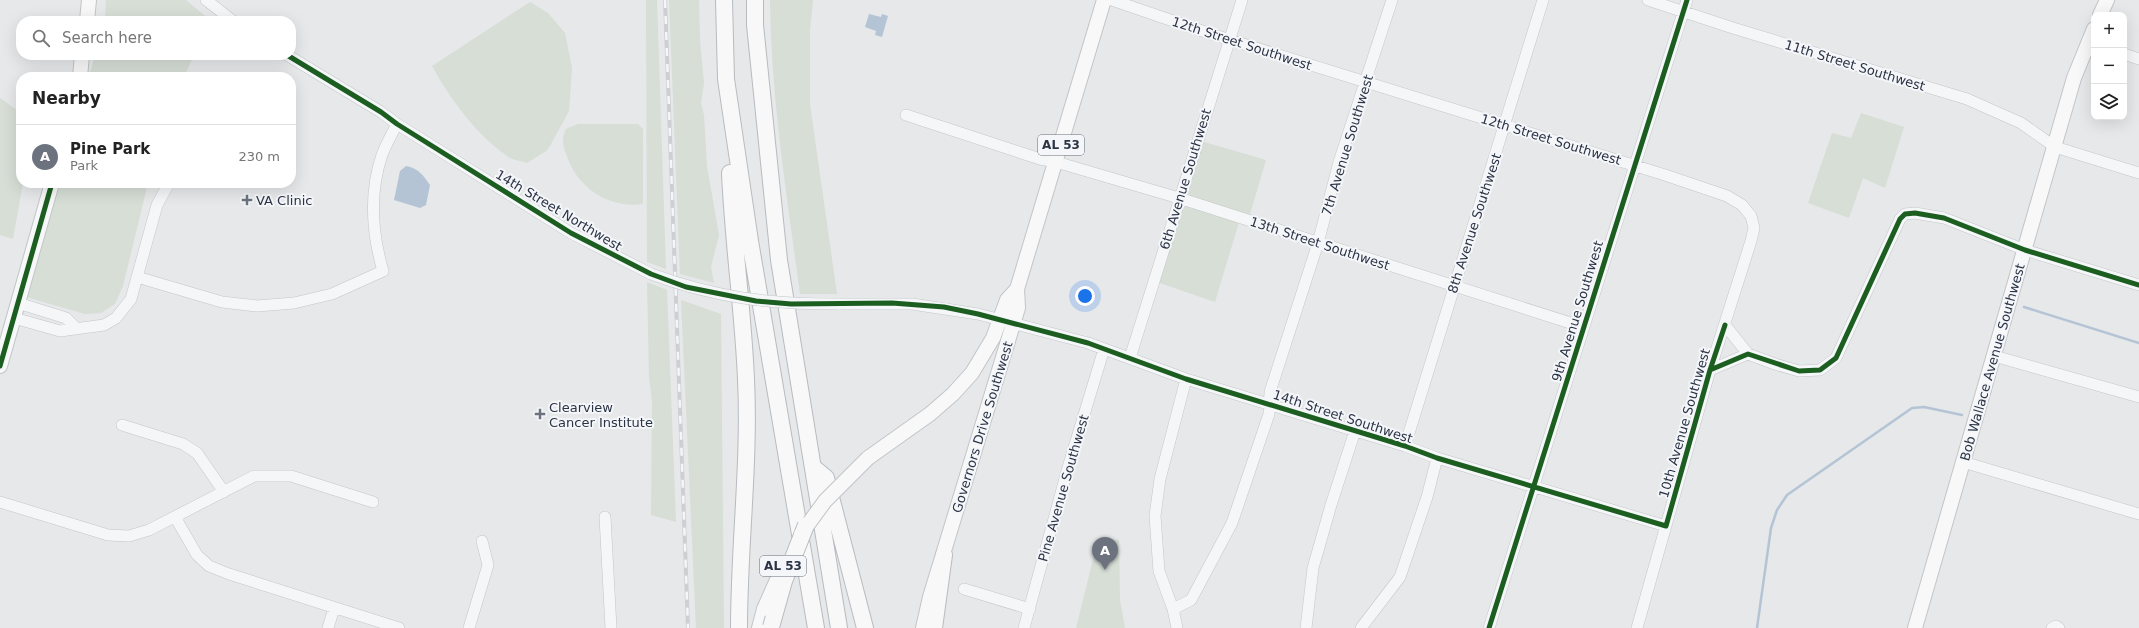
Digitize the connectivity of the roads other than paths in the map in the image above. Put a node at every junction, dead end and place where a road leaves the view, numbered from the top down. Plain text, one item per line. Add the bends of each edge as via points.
1 (89, 0) edge
2 (206, 0) edge
3 (724, 0) edge
4 (755, 0) edge
5 (1104, 0) edge
6 (1112, 0) edge
7 (1242, 0) edge
8 (1392, 0) edge
9 (1543, 0) edge
10 (1648, 0) edge
11 (1686, 0) edge
12 (2107, 0) edge
13 (1683, 12) junction
14 (2101, 12) edge
15 (87, 16) edge
16 (227, 16) edge
17 (1229, 40) junction
18 (2091, 43) edge
19 (2127, 55) edge
20 (2139, 58) edge
21 (82, 60) edge
22 (295, 60) edge
23 (80, 72) edge
24 (726, 79) junction
25 (1366, 82) junction
26 (906, 115) dead end
27 (397, 124) junction
28 (1506, 125) junction
29 (2055, 147) junction
30 (1056, 162) junction
31 (1635, 166) junction
32 (2139, 173) edge
33 (51, 188) edge
34 (166, 188) edge
35 (1179, 198) junction
36 (1318, 243) junction
37 (2025, 250) junction
38 (137, 277) junction
39 (2139, 285) edge
40 (1453, 286) junction
41 (1018, 289) junction
42 (18, 303) junction
43 (14, 318) junction
44 (999, 321) junction
45 (1014, 324) junction
46 (1725, 325) junction
47 (1583, 327) junction
48 (76, 328) junction
49 (1104, 349) junction
50 (1748, 354) junction
51 (1994, 356) junction
52 (1130, 358) junction
53 (0, 366) edge
54 (1710, 370) junction
55 (1186, 379) junction
56 (2139, 397) edge
57 (1270, 404) junction
58 (122, 425) dead end
59 (1355, 431) junction
60 (1405, 446) junction
61 (1437, 458) junction
62 (1963, 462) junction
63 (813, 466) junction
64 (1534, 487) junction
65 (224, 492) junction
66 (0, 502) edge
67 (373, 502) dead end
68 (2139, 514) edge
69 (175, 517) junction
70 (605, 517) dead end
71 (806, 525) junction
72 (1666, 526) junction
73 (482, 541) dead end
74 (944, 555) junction
75 (964, 589) dead end
76 (334, 608) junction
77 (1030, 609) junction
78 (1172, 609) junction
79 (1308, 626) edge
80 (328, 628) edge
81 (399, 628) edge
82 (469, 628) edge
83 (611, 628) edge
84 (739, 628) edge
85 (767, 628) edge
86 (816, 628) edge
87 (840, 628) edge
88 (865, 628) edge
89 (923, 628) edge
90 (934, 628) edge
91 (1024, 628) edge
92 (1177, 628) edge
93 (1361, 628) edge
94 (1490, 628) edge
95 (1638, 628) edge
96 (1915, 628) edge
97 (2052, 628) edge
98 (2059, 628) edge

1 - 15 main road
2 - 16 street
3 - 24 highway
4 - 63 highway via 779,260
5 - 30 main road, Governors Drive Southwest / AL 53
6 - 17 street, 12th Street Southwest
7 - 17 street, 6th Avenue Southwest
8 - 25 street, 7th Avenue Southwest
9 - 28 street, 8th Avenue Southwest
10 - 13 street, 11th Street Southwest
11 - 13 street, 9th Avenue Southwest
12 - 14 main road
13 - 29 street, 11th Street Southwest via 1967,99 2021,123
13 - 31 street, 9th Avenue Southwest
17 - 25 street, 12th Street Southwest
17 - 35 street, 6th Avenue Southwest
18 - 29 main road, Bob Wallace Avenue Southwest via 2074,78
19 - 20 street
21 - 23 main road
22 - 27 street, 14th Street Northwest
24 - 84 highway via 746,379 746,478 739,576
24 - 86 highway via 750,241
25 - 28 street, 12th Street Southwest
25 - 36 street, 7th Avenue Southwest via 1339,162
26 - 30 street, 13th Street Southwest
27 - 38 street via 382,154 375,183 373,208 376,244 383,271 332,294 294,303 257,306 222,302
27 - 44 street, 14th Street Northwest, bridge via 571,233 651,274 686,287 736,298 791,304 927,305 978,314
28 - 31 street, 12th Street Southwest
28 - 40 street, 8th Avenue Southwest
29 - 32 street, 11th Street Southwest
29 - 37 main road, Bob Wallace Avenue Southwest
30 - 35 street, 13th Street Southwest
30 - 41 main road, Governors Drive Southwest / AL 53
31 - 46 street, 12th Street Southwest via 1727,196 1742,205 1751,216 1754,228 1751,241
31 - 47 street, 9th Avenue Southwest
33 - 42 main road
34 - 38 street via 157,205
35 - 36 street, 13th Street Southwest
35 - 52 street, 6th Avenue Southwest
36 - 40 street, 13th Street Southwest
36 - 57 street, 7th Avenue Southwest via 1270,392
37 - 39 street
37 - 50 street via 1944,218 1915,213 1905,214 1895,229 1836,358 1820,370 1799,371
37 - 51 main road, Bob Wallace Avenue Southwest
38 - 48 street via 131,299 116,318 104,325
40 - 47 street, 13th Street Southwest
40 - 60 street, 8th Avenue Southwest
41 - 44 main road, AL 53 via 1007,300
41 - 45 main road, Governors Drive Southwest / AL 53 via 1018,308
42 - 43 main road
42 - 48 street via 66,318
43 - 48 street via 60,331
43 - 53 main road
44 - 45 street, 14th Street Northwest
44 - 71 main road, AL 53, bridge via 972,373 953,394 930,414 868,458 825,501
45 - 49 street, 14th Street Southwest
45 - 74 main road, Governors Drive Southwest / AL 53
46 - 50 street
46 - 54 street, 10th Avenue Southwest
47 - 64 street, 9th Avenue Southwest
49 - 52 street, 14th Street Southwest
49 - 77 street, Pine Avenue Southwest via 1069,464
50 - 54 street
51 - 56 street
51 - 62 main road, Bob Wallace Avenue Southwest
52 - 55 street, 14th Street Southwest
54 - 72 street, 10th Avenue Southwest
55 - 57 street, 14th Street Southwest
55 - 78 street via 1160,479 1155,516 1159,571
57 - 59 street, 14th Street Southwest
57 - 78 street, 7th Avenue Southwest via 1269,414 1232,523 1191,600
58 - 65 street via 183,444 197,453
59 - 60 street, 14th Street Southwest
59 - 79 street via 1331,504 1314,568
60 - 61 street, 14th Street Southwest
61 - 64 street, 14th Street Southwest
61 - 93 street via 1427,497 1400,577
62 - 68 street
62 - 96 main road, Bob Wallace Avenue Southwest
63 - 87 highway
63 - 88 highway via 826,478
64 - 72 street, 14th Street Southwest
64 - 94 street, 9th Avenue Southwest
65 - 67 street via 254,476 285,476
65 - 69 street
66 - 69 street via 108,535 129,536 149,530
69 - 76 street via 197,555 209,566
70 - 83 street
71 - 85 highway, bridge
71 - 85 main road, AL 53, bridge via 777,578 764,609
72 - 95 street, 10th Avenue Southwest
73 - 82 street via 488,565
74 - 89 main road, AL 53
74 - 90 highway
75 - 77 street
76 - 80 street
76 - 81 street
77 - 91 street, Pine Avenue Southwest
78 - 92 street
97 - 98 street

